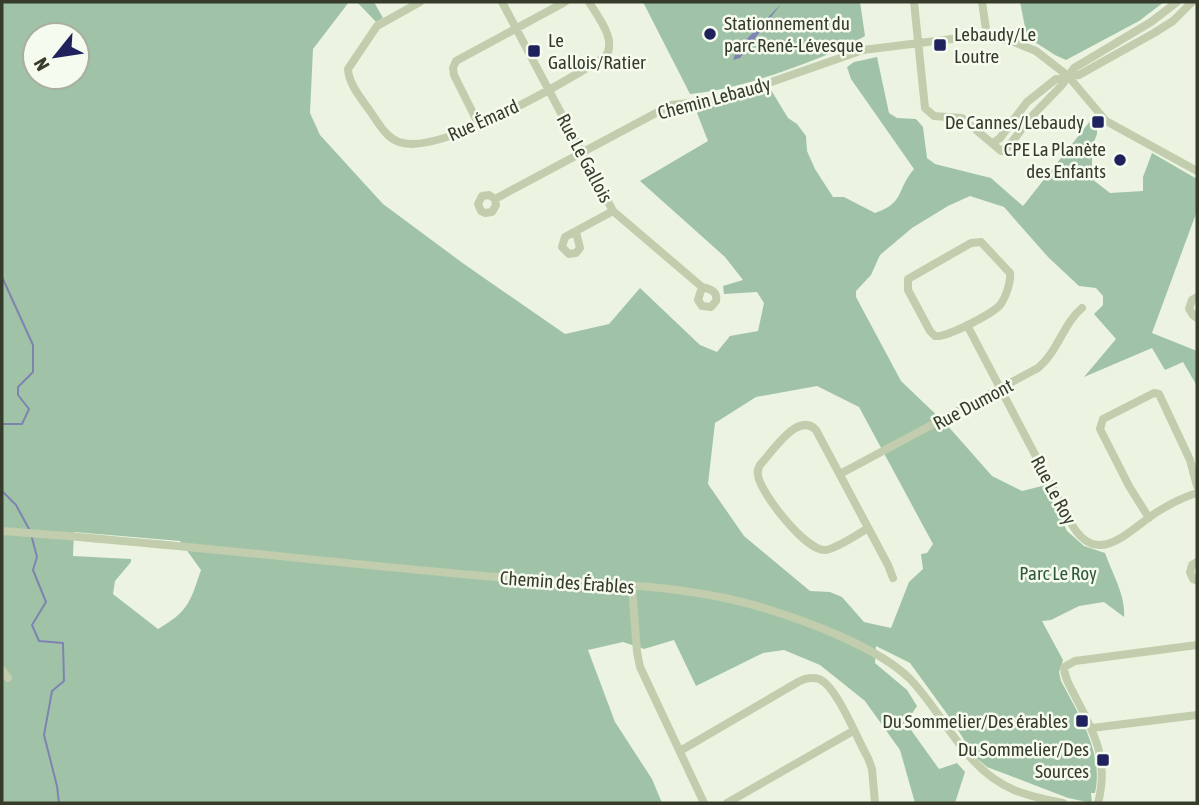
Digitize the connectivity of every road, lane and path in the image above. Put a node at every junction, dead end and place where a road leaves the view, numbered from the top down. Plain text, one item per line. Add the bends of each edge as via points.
1 (420, 2) edge
2 (502, 2) edge
3 (565, 2) edge
4 (589, 2) edge
5 (914, 2) edge
6 (982, 2) edge
7 (1177, 2) edge
8 (1192, 2) edge
9 (516, 29) junction
10 (987, 36) junction
11 (919, 43) junction
12 (1068, 76) junction
13 (548, 89) junction
14 (480, 125) junction
15 (993, 143) junction
16 (581, 152) junction
17 (1197, 171) edge
18 (495, 199) dead end
19 (613, 211) junction
20 (576, 232) dead end
21 (702, 286) dead end
22 (1197, 296) edge
23 (1082, 308) dead end
24 (1197, 318) edge
25 (967, 325) junction
26 (1001, 388) junction
27 (840, 474) junction
28 (1197, 486) edge
29 (1197, 492) edge
30 (1149, 518) junction
31 (869, 528) junction
32 (2, 531) edge
33 (1197, 562) edge
34 (893, 578) dead end
35 (1197, 581) edge
36 (632, 587) junction
37 (1197, 645) edge
38 (2, 670) edge
39 (8, 678) dead end
40 (1197, 715) edge
41 (1092, 728) junction
42 (853, 731) junction
43 (680, 751) junction
44 (704, 803) edge
45 (727, 803) edge
46 (875, 803) edge
47 (1063, 803) edge
48 (1098, 803) edge

1 - 14 street, Rue Émard via 377,26 350,64 350,81 382,128 398,142 435,140
2 - 9 street, Rue Le Gallois
3 - 9 street
4 - 13 street, Rue Émard via 609,39 608,54
5 - 11 street
6 - 10 street
7 - 12 street
8 - 12 street via 1154,33 1079,75
9 - 13 street, Rue Le Gallois
9 - 14 street via 454,64 454,75
10 - 11 street, Chemin Lebaudy
10 - 12 street, Chemin Lebaudy via 1028,47
11 - 15 street via 928,111 934,116 966,119
11 - 16 street, Chemin Lebaudy via 863,50 723,99 671,105
12 - 15 street via 1032,97
12 - 15 street via 1009,147 1001,150
12 - 17 street, Chemin Lebaudy via 1106,121
13 - 14 street, Rue Émard
13 - 16 street, Rue Le Gallois
16 - 18 street, Chemin Lebaudy
16 - 19 street, Rue Le Gallois
19 - 20 street
19 - 21 street, Rue Le Gallois
22 - 24 street via 1189,309
23 - 26 street, Rue Dumont via 1043,364
25 - 25 street via 935,336 906,283 924,268 981,242 1009,269 1010,280 1001,304
25 - 26 street, Rue Le Roy
26 - 27 street, Rue Dumont
26 - 30 street, Rue Le Roy via 1081,537 1110,545
27 - 31 street
27 - 31 street via 816,430 805,424 793,429 758,473 786,522 818,549 831,548
28 - 30 street via 1190,460 1158,394 1102,419 1100,429
29 - 30 street, Rue Le Roy
31 - 34 street
32 - 36 street, Chemin des Érables
33 - 35 street via 1190,572
36 - 43 street via 640,667
36 - 47 street, Chemin des Érables via 700,594 766,609 878,655 908,678 991,777 1013,790
37 - 41 street via 1066,664 1065,676
38 - 39 street
40 - 41 street
41 - 48 street via 1100,746
42 - 43 street via 830,687 810,678
42 - 45 street
42 - 46 street via 870,764
43 - 44 street

